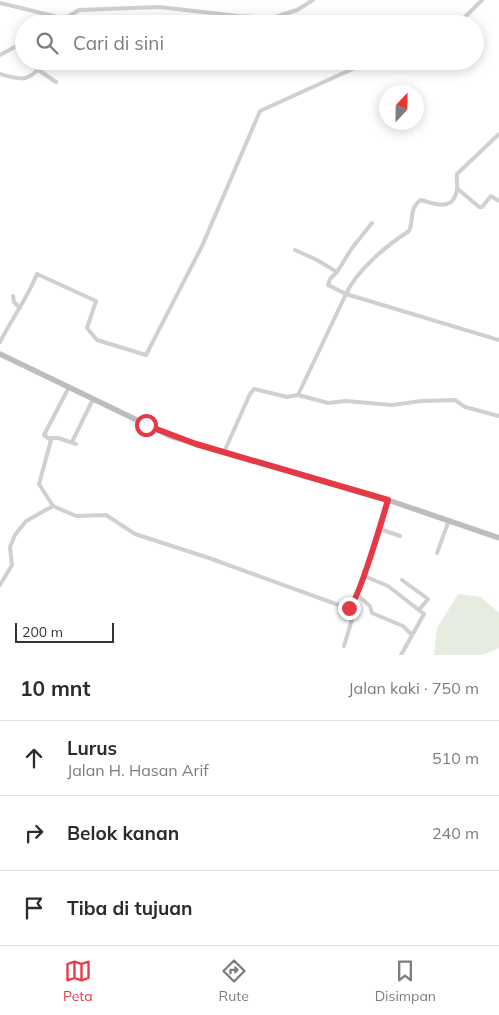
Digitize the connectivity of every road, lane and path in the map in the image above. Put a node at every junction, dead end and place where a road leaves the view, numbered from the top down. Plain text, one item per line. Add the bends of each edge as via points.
1 (313, 0) edge
2 (482, 0) edge
3 (0, 3) edge
4 (50, 15) edge
5 (73, 15) edge
6 (230, 15) edge
7 (281, 15) edge
8 (468, 15) edge
9 (15, 47) edge
10 (0, 55) edge
11 (36, 70) edge
12 (38, 70) edge
13 (350, 70) edge
14 (0, 74) edge
15 (56, 82) dead end
16 (499, 134) edge
17 (458, 189) junction
18 (499, 201) edge
19 (372, 223) dead end
20 (295, 250) dead end
21 (337, 272) junction
22 (346, 294) junction
23 (13, 296) dead end
24 (20, 308) junction
25 (499, 340) edge
26 (0, 342) edge
27 (0, 354) edge
28 (69, 387) junction
29 (298, 395) junction
30 (93, 400) junction
31 (499, 416) edge
32 (72, 426) dead end
33 (79, 429) junction
34 (49, 438) junction
35 (224, 452) junction
36 (388, 500) junction
37 (53, 506) junction
38 (449, 520) junction
39 (380, 529) junction
40 (400, 536) dead end
41 (499, 538) edge
42 (437, 553) dead end
43 (364, 576) junction
44 (402, 580) dead end
45 (0, 585) edge
46 (357, 594) junction
47 (351, 607) junction
48 (419, 610) junction
49 (412, 636) junction
50 (344, 646) dead end
51 (401, 655) edge

1 - 7 street
2 - 8 street
3 - 4 street
5 - 6 street via 81,10 159,6
9 - 10 street
11 - 14 street via 28,78
12 - 15 street
13 - 24 street via 260,111 202,246 146,355 97,340 87,328 96,301 37,274
16 - 17 street via 457,174
17 - 18 street via 479,207 491,196
17 - 22 street via 447,205 418,202 412,212 409,231 376,255
19 - 21 street
20 - 21 street
21 - 22 street via 328,285
22 - 25 street
22 - 29 street
23 - 24 street
24 - 26 street
27 - 28 main road
28 - 30 main road
28 - 34 street via 44,434
29 - 31 street via 328,403 392,405 455,400 465,407
29 - 35 street via 287,397 252,390
30 - 33 street
30 - 35 main road via 170,436
32 - 33 street
33 - 34 street via 74,443
34 - 37 street via 39,483
35 - 36 main road
36 - 38 main road
36 - 39 street
37 - 45 street via 26,521 15,535 9,548 12,565
37 - 47 street via 78,517 106,515 135,534 344,608
38 - 41 main road
38 - 42 street
39 - 40 street
39 - 43 street
43 - 46 street
43 - 48 street via 388,586
44 - 48 street via 428,599
46 - 47 street
46 - 49 street via 370,606 372,613 403,626
47 - 50 street via 353,616
48 - 49 street via 424,617
49 - 51 street

